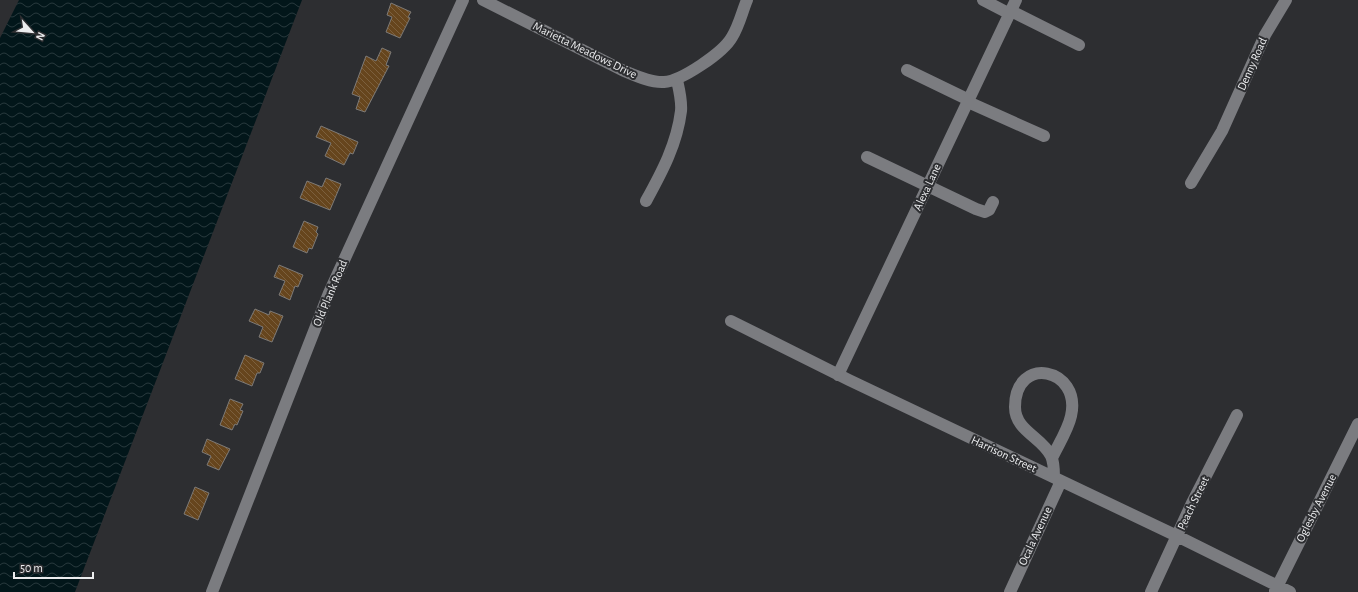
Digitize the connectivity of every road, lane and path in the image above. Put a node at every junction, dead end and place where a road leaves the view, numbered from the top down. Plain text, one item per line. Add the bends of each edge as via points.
1 (463, 0) edge
2 (484, 0) edge
3 (747, 0) edge
4 (983, 0) edge
5 (1016, 0) edge
6 (1286, 0) edge
7 (1010, 12) junction
8 (1079, 45) dead end
9 (907, 70) dead end
10 (677, 80) junction
11 (968, 101) junction
12 (1044, 136) dead end
13 (867, 157) dead end
14 (1191, 182) dead end
15 (928, 185) junction
16 (646, 201) dead end
17 (993, 202) dead end
18 (731, 321) dead end
19 (838, 375) junction
20 (1236, 415) dead end
21 (1358, 424) edge
22 (1052, 458) junction
23 (1057, 479) junction
24 (1177, 536) junction
25 (1276, 588) edge
26 (212, 592) edge
27 (1010, 592) edge
28 (1151, 592) edge
29 (1290, 592) edge

1 - 26 street, Old Plank Road via 329,293
2 - 10 street, Marietta Meadows Drive via 622,70 663,82
3 - 10 street via 732,38 710,59
4 - 7 street
5 - 7 street, Alexa Lane
6 - 14 street, Denny Road via 1265,35 1222,131
7 - 8 street
7 - 11 street, Alexa Lane
9 - 11 street
10 - 16 street via 681,110 674,144
11 - 12 street
11 - 15 street, Alexa Lane
13 - 15 street
15 - 17 street via 985,212
15 - 19 street, Alexa Lane
18 - 19 street, Harrison Street
19 - 23 street, Harrison Street
20 - 24 street, Peach Street
21 - 25 street, Oglesby Avenue
22 - 22 street via 1045,446 1020,426 1014,408 1017,388 1026,377 1040,373 1059,377 1065,383 1071,399 1071,416
22 - 23 street
23 - 24 street, Harrison Street
23 - 27 street, Ocala Avenue
24 - 25 street, Harrison Street
24 - 28 street, Peach Street
25 - 29 street, Harrison Street

